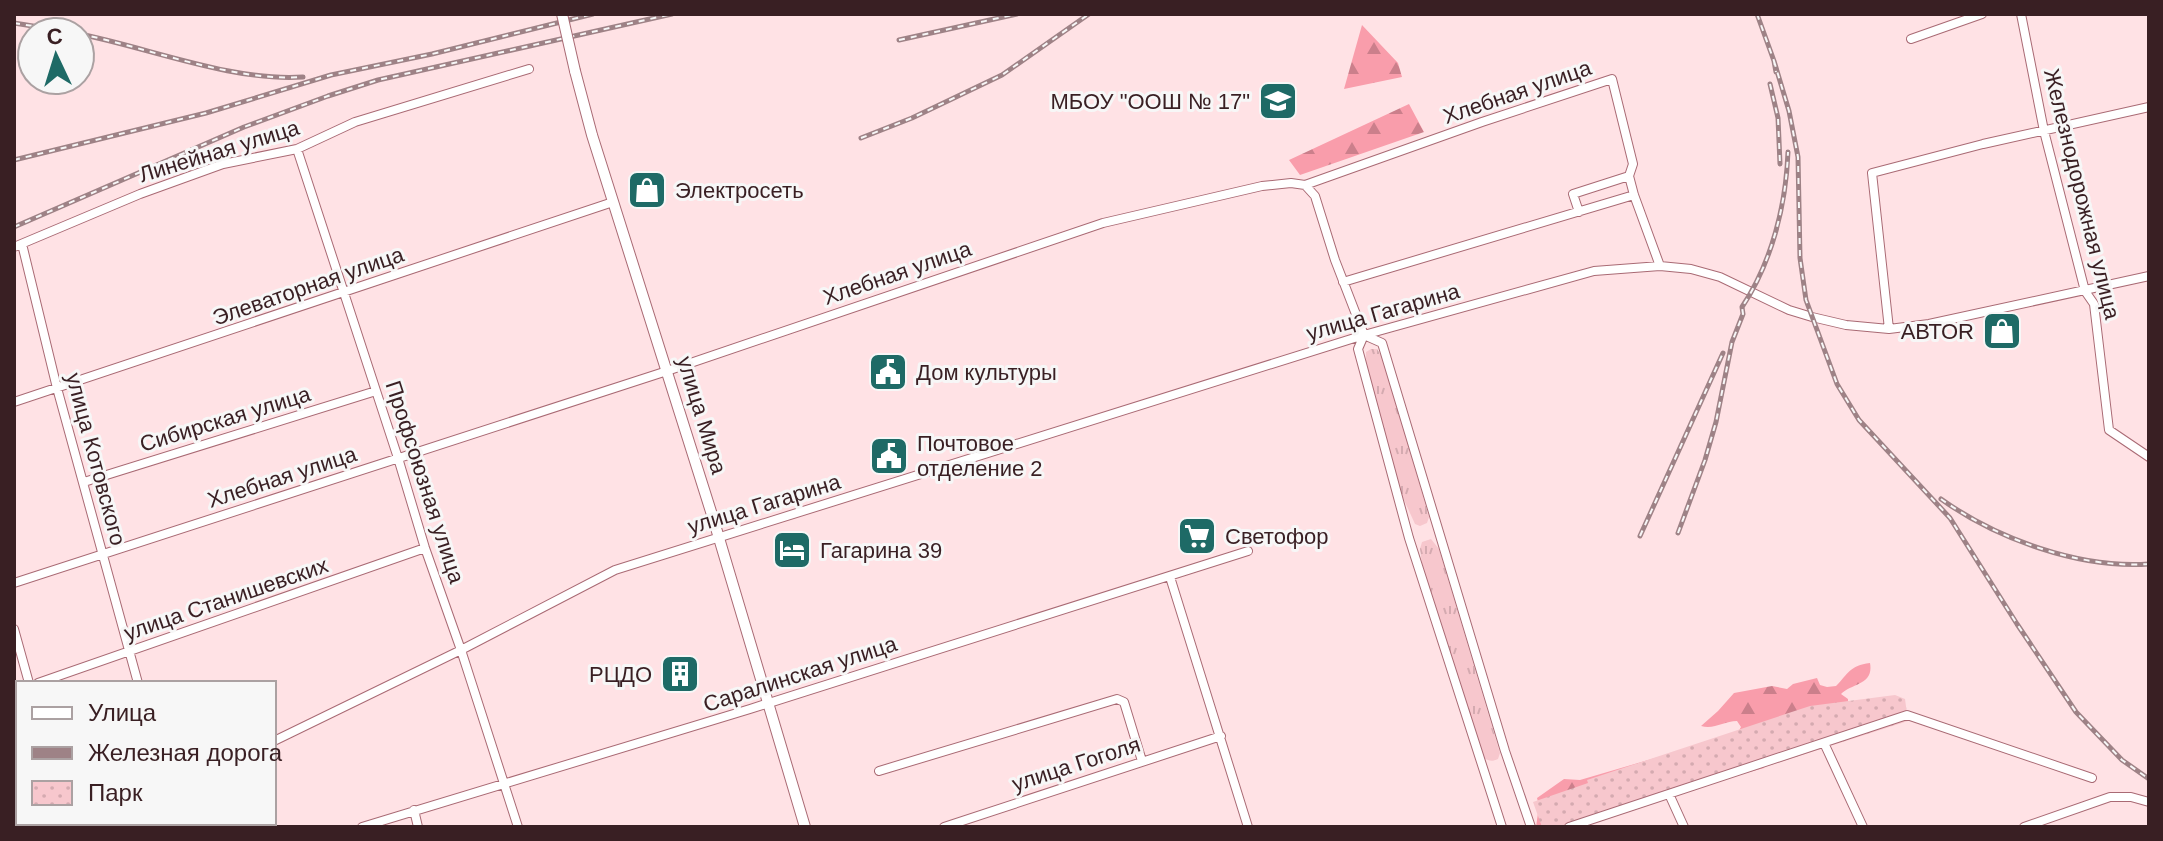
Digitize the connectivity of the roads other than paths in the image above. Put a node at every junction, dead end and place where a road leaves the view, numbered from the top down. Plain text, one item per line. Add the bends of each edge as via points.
1 (562, 14) edge
2 (1982, 14) edge
3 (2021, 14) edge
4 (1911, 39) dead end
5 (529, 69) dead end
6 (2149, 107) edge
7 (2044, 131) junction
8 (297, 149) junction
9 (1629, 176) junction
10 (1305, 185) junction
11 (1634, 195) junction
12 (613, 202) junction
13 (1579, 212) junction
14 (18, 245) edge
15 (1660, 266) junction
16 (2149, 276) edge
17 (1343, 282) junction
18 (2085, 291) junction
19 (344, 293) junction
20 (1889, 329) junction
21 (1364, 335) junction
22 (667, 371) junction
23 (57, 388) junction
24 (376, 391) junction
25 (14, 402) edge
26 (2149, 457) edge
27 (398, 458) junction
28 (84, 482) junction
29 (719, 537) junction
30 (425, 548) junction
31 (1248, 551) dead end
32 (102, 554) junction
33 (1170, 577) junction
34 (14, 583) edge
35 (14, 629) edge
36 (461, 650) junction
37 (129, 651) junction
38 (28, 681) edge
39 (44, 681) edge
40 (137, 681) edge
41 (768, 702) junction
42 (1221, 736) junction
43 (276, 740) edge
44 (1824, 743) junction
45 (1142, 761) junction
46 (879, 771) dead end
47 (2092, 778) dead end
48 (505, 784) junction
49 (1669, 794) junction
50 (2149, 802) edge
51 (414, 810) junction
52 (2039, 824) edge
53 (362, 827) edge
54 (418, 827) edge
55 (518, 827) edge
56 (805, 827) edge
57 (944, 827) edge
58 (1248, 827) edge
59 (1502, 827) edge
60 (1531, 827) edge
61 (1569, 827) edge
62 (1684, 827) edge
63 (1863, 827) edge
64 (2024, 827) edge

1 - 12 main road, улица Мира, bridge
2 - 4 street
3 - 7 street, Железнодорожная улица
5 - 8 street, Линейная улица via 355,122
6 - 7 street
7 - 18 street, Железнодорожная улица
7 - 20 street via 1872,173
8 - 14 street, Линейная улица via 223,164
8 - 19 street, Профсоюзная улица
9 - 10 street, Хлебная улица via 1633,164 1612,79
9 - 11 street, Хлебная улица
9 - 13 street via 1573,194
10 - 17 street via 1315,196
10 - 22 street, Хлебная улица via 1262,186 1103,223
11 - 13 street
11 - 15 street, Хлебная улица
12 - 19 street, Элеваторная улица
12 - 22 main road, улица Мира
13 - 17 street
14 - 23 street, улица Котовского
15 - 20 street, улица Гагарина via 1720,277 1812,317
15 - 21 street, улица Гагарина via 1594,271
16 - 18 street, улица Гагарина
17 - 21 street
18 - 20 street, улица Гагарина
18 - 26 street, Железнодорожная улица via 2094,304 2109,430
19 - 23 street, Элеваторная улица
19 - 24 street, Профсоюзная улица
21 - 29 street, улица Гагарина
21 - 59 street via 1358,349 1409,538
21 - 60 street via 1382,343
22 - 27 street, Хлебная улица
22 - 29 main road, улица Мира
23 - 25 street, Элеваторная улица
23 - 28 street, улица Котовского
24 - 27 street, Профсоюзная улица
24 - 28 street, Сибирская улица
27 - 30 street, Профсоюзная улица
27 - 32 street, Хлебная улица
28 - 32 street, улица Котовского
29 - 36 street, улица Гагарина via 615,570
29 - 41 main road, улица Мира
30 - 36 street, Профсоюзная улица
30 - 37 street, улица Станишевских
31 - 33 street, Саралинская улица
32 - 34 street, Хлебная улица
32 - 37 street, улица Котовского
33 - 41 street, Саралинская улица
33 - 42 street
35 - 38 street
36 - 43 street, улица Гагарина
36 - 48 street, Профсоюзная улица
37 - 39 street, улица Станишевских
37 - 40 street, улица Котовского
41 - 48 street, Саралинская улица
41 - 56 main road, улица Мира
42 - 45 street, улица Гоголя
42 - 58 street
44 - 47 street via 1907,715
44 - 49 street
44 - 63 street
45 - 46 street via 1124,702 1117,699
45 - 57 street, улица Гоголя
48 - 51 street, Саралинская улица
48 - 55 street, Профсоюзная улица
49 - 61 street
49 - 62 street
50 - 52 street via 2110,797
51 - 53 street, Саралинская улица
51 - 54 street
52 - 64 street

